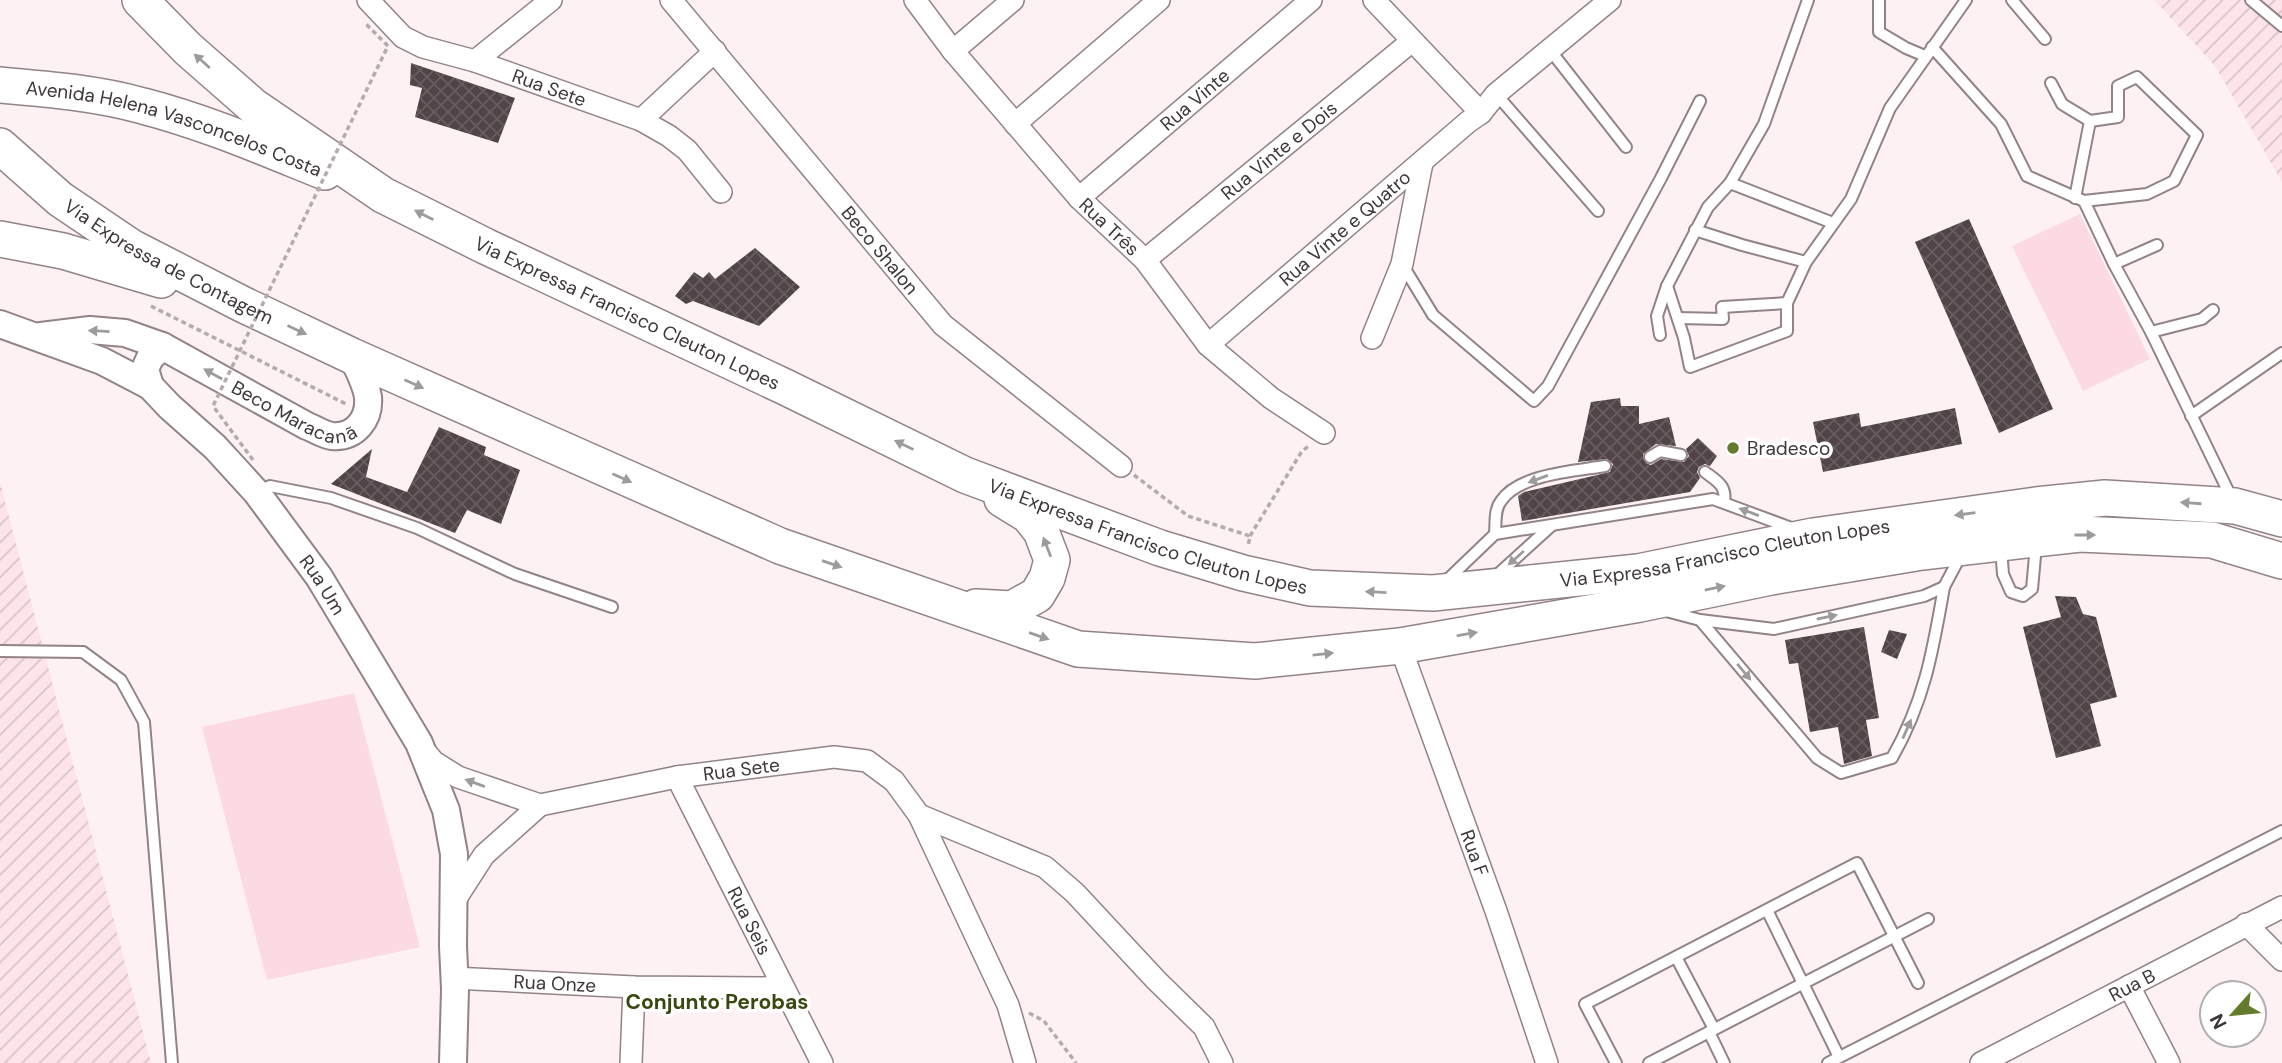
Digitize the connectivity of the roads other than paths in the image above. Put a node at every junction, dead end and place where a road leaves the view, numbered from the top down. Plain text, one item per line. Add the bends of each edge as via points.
1 (141, 0) edge
2 (551, 0) edge
3 (671, 0) edge
4 (915, 0) edge
5 (1013, 0) edge
6 (1159, 0) edge
7 (1311, 0) edge
8 (1374, 0) edge
9 (1610, 0) edge
10 (1808, 0) edge
11 (1879, 0) edge
12 (1966, 0) edge
13 (2012, 0) edge
14 (2251, 0) edge
15 (374, 8) edge
16 (2282, 26) edge
17 (2045, 39) dead end
18 (1412, 41) junction
19 (1550, 50) junction
20 (715, 51) junction
21 (953, 51) junction
22 (1929, 51) junction
23 (475, 61) junction
24 (2051, 83) dead end
25 (0, 85) edge
26 (1496, 94) junction
27 (1700, 101) dead end
28 (1481, 113) junction
29 (641, 120) junction
30 (2090, 121) junction
31 (1015, 124) junction
32 (0, 146) edge
33 (1626, 146) dead end
34 (1422, 163) junction
35 (1730, 183) junction
36 (721, 192) dead end
37 (383, 195) junction
38 (1079, 198) junction
39 (2080, 200) junction
40 (1598, 211) dead end
41 (1833, 223) junction
42 (1695, 230) junction
43 (0, 239) edge
44 (2157, 245) dead end
45 (64, 251) junction
46 (0, 253) edge
47 (1145, 260) junction
48 (1806, 262) junction
49 (1402, 264) junction
50 (2114, 264) junction
51 (1667, 286) junction
52 (1787, 303) junction
53 (242, 304) junction
54 (2213, 310) dead end
55 (1678, 318) junction
56 (0, 324) edge
57 (2151, 332) junction
58 (1660, 335) dead end
59 (34, 337) junction
60 (1372, 338) dead end
61 (1208, 345) junction
62 (162, 346) junction
63 (2282, 353) edge
64 (352, 356) junction
65 (150, 386) junction
66 (2192, 416) junction
67 (1324, 433) road end
68 (1681, 455) dead end
69 (1650, 457) dead end
70 (1121, 466) road end
71 (1605, 466) dead end
72 (1705, 472) dead end
73 (965, 475) junction
74 (257, 493) junction
75 (1724, 502) junction
76 (2235, 506) junction
77 (2282, 519) edge
78 (1551, 526) junction
79 (1495, 534) junction
80 (1813, 536) junction
81 (2036, 538) junction
82 (1983, 543) junction
83 (2282, 561) edge
84 (1944, 587) junction
85 (1481, 589) junction
86 (1433, 593) junction
87 (1640, 604) junction
88 (951, 606) junction
89 (612, 607) dead end
90 (1700, 620) junction
91 (1400, 646) junction
92 (0, 651) edge
93 (419, 743) junction
94 (677, 777) junction
95 (540, 805) junction
96 (919, 815) junction
97 (2282, 831) edge
98 (453, 902) junction
99 (2282, 906) edge
100 (1767, 910) junction
101 (1928, 919) dead end
102 (2246, 924) junction
103 (1894, 936) junction
104 (1676, 957) junction
105 (2282, 960) edge
106 (453, 978) junction
107 (1803, 984) junction
108 (1918, 984) dead end
109 (2129, 986) junction
110 (634, 987) junction
111 (782, 988) junction
112 (1712, 1031) junction
113 (1839, 1057) junction
114 (172, 1063) edge
115 (443, 1063) edge
116 (453, 1063) edge
117 (631, 1063) edge
118 (822, 1063) edge
119 (1025, 1063) edge
120 (1222, 1063) edge
121 (1547, 1063) edge
122 (1616, 1063) edge
123 (1649, 1063) edge
124 (1724, 1063) edge
125 (1828, 1063) edge
126 (1981, 1063) edge
127 (2169, 1063) edge

37 -> 1 highway, Via Expressa Francisco Cleuton Lopes via 253,106
2 - 23 street
3 - 20 street, Beco Shalon
4 - 21 street, Rua Três
5 - 21 street
6 - 31 street
7 - 38 street, Rua Vinte
8 - 18 street
9 - 19 street, Rua Vinte e Quatro
10 - 35 lane via 1764,124
11 - 22 lane via 1880,32 1906,48
12 - 22 lane
13 - 17 lane
14 - 16 lane
15 - 23 street, Rua Sete via 403,37
18 - 28 street
18 - 47 street, Rua Vinte e Dois
19 - 26 street, Rua Vinte e Quatro
19 - 33 lane
20 - 29 street
20 - 70 street, Beco Shalon via 943,325
21 - 31 street, Rua Três
22 - 39 lane via 2001,124 2026,176
22 - 41 lane via 1889,108 1851,200
23 - 29 street, Rua Sete
24 - 30 lane via 2062,104
25 - 37 highway, Avenida Helena Vasconcelos Costa via 142,105
26 - 28 street, Rua Vinte e Quatro
26 - 40 lane
27 - 49 lane via 1548,386 1534,401 1433,314
28 - 34 street, Rua Vinte e Quatro
29 - 36 street, Rua Sete via 687,150
30 - 39 lane
30 - 39 lane via 2118,117 2118,86 2137,77 2197,135 2174,181 2147,194
31 - 38 street, Rua Três
32 - 53 highway, Via Expressa de Contagem via 60,199 131,247
34 - 49 street
34 - 61 street, Rua Vinte e Quatro
35 - 41 lane
35 - 42 lane
73 -> 37 highway, Via Expressa Francisco Cleuton Lopes
38 - 47 street, Rua Três
39 - 50 lane
41 - 48 lane
42 - 48 lane
42 - 51 lane
43 - 45 highway
44 - 50 lane
45 - 46 highway
45 - 53 highway
47 - 61 street, Rua Três
48 - 52 lane
49 - 60 street
50 - 57 lane
51 - 55 lane
51 - 58 lane via 1657,316
52 - 55 lane via 1722,307 1723,319
52 - 55 lane via 1787,331 1690,367
53 -> 64 highway, Via Expressa de Contagem
54 - 57 lane via 2202,319
56 - 59 street, Rua Um
57 - 66 lane
62 -> 59 street, Beco Maracanã via 125,333 90,330
59 - 65 street, Rua Um via 102,361
61 - 67 street, Rua Três via 1271,398
64 -> 62 street, Beco Maracanã via 366,388 367,414 358,428 331,436
62 - 65 street via 145,369
63 - 66 lane
64 -> 88 highway, Via Expressa Francisco Cleuton Lopes via 780,546
65 - 74 street, Rua Um
66 - 76 lane
68 - 69 lane via 1660,452
71 -> 79 lane via 1544,476 1520,486 1502,499
72 - 75 lane via 1722,485
86 -> 73 highway, Via Expressa Francisco Cleuton Lopes via 1310,588 1243,573 1160,548
88 -> 73 highway via 1012,610 1037,595 1052,560 1041,531 1028,515
74 - 89 lane via 270,486 331,498 417,528 515,574
74 - 93 street, Rua Um via 319,577
75 - 78 lane via 1713,499
80 -> 75 lane
76 - 77 highway, Via Expressa Francisco Cleuton Lopes
76 -> 80 highway, Via Expressa Francisco Cleuton Lopes via 2105,498
78 - 79 lane
78 -> 85 lane
79 - 86 lane
80 - 85 highway, Via Expressa Francisco Cleuton Lopes via 1639,572
81 - 82 highway, Via Expressa Francisco Cleuton Lopes
81 - 82 lane via 2032,589 2023,596 2011,592
81 -> 83 highway, Via Expressa Francisco Cleuton Lopes via 2080,534 2212,540
82 - 84 lane
87 -> 82 highway, Via Expressa Francisco Cleuton Lopes via 1771,577
90 -> 84 lane via 1774,629 1924,596
90 -> 84 lane via 1816,758 1841,773 1892,758 1907,731 1929,670
85 - 86 highway, Via Expressa Francisco Cleuton Lopes
87 - 90 lane
91 -> 87 highway, Via Expressa Francisco Cleuton Lopes
88 -> 91 highway, Via Expressa Francisco Cleuton Lopes via 1078,649 1255,662
91 - 121 street, Rua F
92 - 114 lane via 83,652 121,680 144,722
95 -> 93 street via 458,777 435,762
93 - 98 street, Rua Um via 446,810 454,854
94 - 95 street, Rua Sete
94 - 96 street, Rua Sete via 851,758 867,761 888,776
94 - 111 street, Rua Seis
95 - 98 street via 484,855
96 - 119 street, Rua Sete via 1008,1005
96 - 120 street via 1045,867 1204,1027
97 - 113 lane
98 - 106 street, Rua Um
99 - 102 street, Rua B
100 - 103 lane via 1857,863
100 - 104 lane
100 - 107 lane
101 - 103 lane
102 - 105 street
102 - 109 street, Rua B
103 - 107 lane
103 - 108 lane
104 - 112 lane
104 - 122 lane via 1585,1004
106 - 110 street, Rua Onze
106 - 115 street, Rua Um via 445,988
106 - 116 street, Rua Um
107 - 112 lane
107 - 113 lane
109 - 126 street, Rua B
109 - 127 street
110 - 111 street, Rua Onze
110 - 117 street
111 - 118 street, Rua Seis
112 - 123 lane
112 - 124 lane
113 - 125 lane

